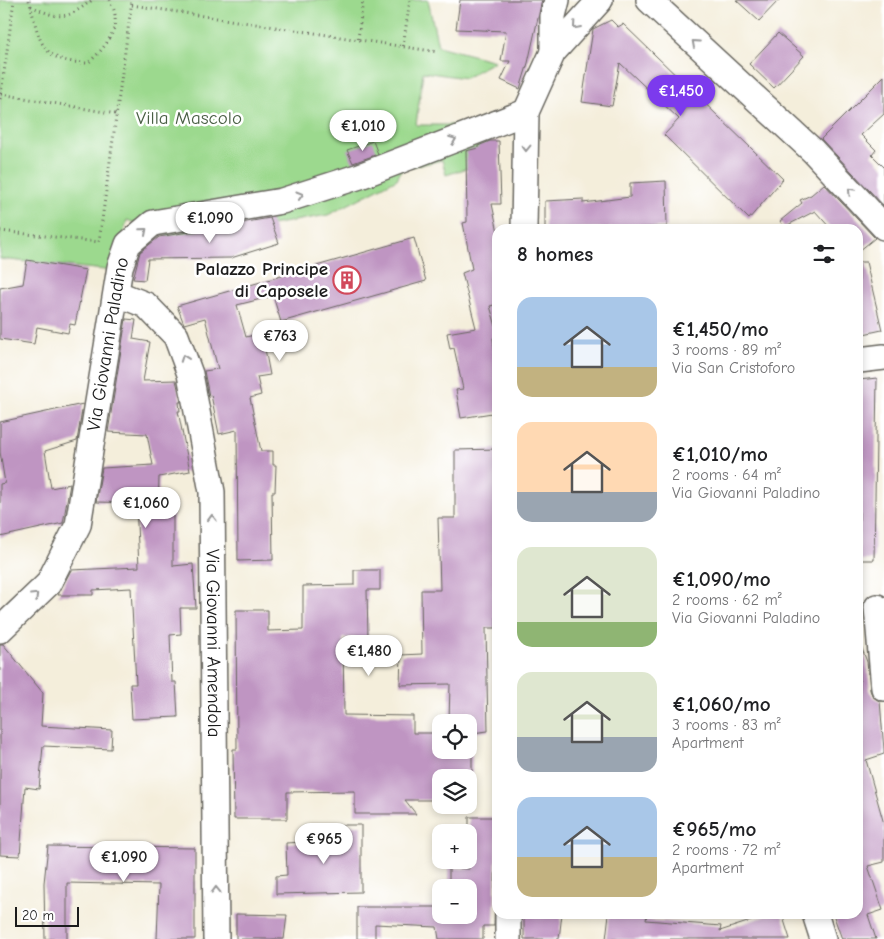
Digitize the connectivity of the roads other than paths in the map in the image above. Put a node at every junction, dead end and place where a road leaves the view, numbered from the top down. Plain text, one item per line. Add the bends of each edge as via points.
1 (557, 0) edge
2 (600, 0) edge
3 (649, 0) edge
4 (553, 52) junction
5 (526, 112) junction
6 (524, 224) edge
7 (884, 226) edge
8 (118, 294) junction
9 (884, 357) edge
10 (863, 360) edge
11 (873, 609) edge
12 (0, 630) edge
13 (884, 688) edge
14 (508, 919) edge
15 (817, 919) edge
16 (216, 939) edge
17 (508, 939) edge
18 (823, 939) edge

1 - 4 street via 553,16
2 -> 4 street
7 -> 3 street via 813,152
4 - 5 street
5 -> 6 street
8 -> 5 street, Via Giovanni Paladino via 120,268 128,244 153,223 282,201 360,176
12 -> 8 street, Via Giovanni Paladino via 48,584 78,525
16 -> 8 street, Via Giovanni Amendola via 212,492 190,374 176,336 146,304
9 - 10 street
11 - 13 street
14 - 17 street
15 - 18 street

